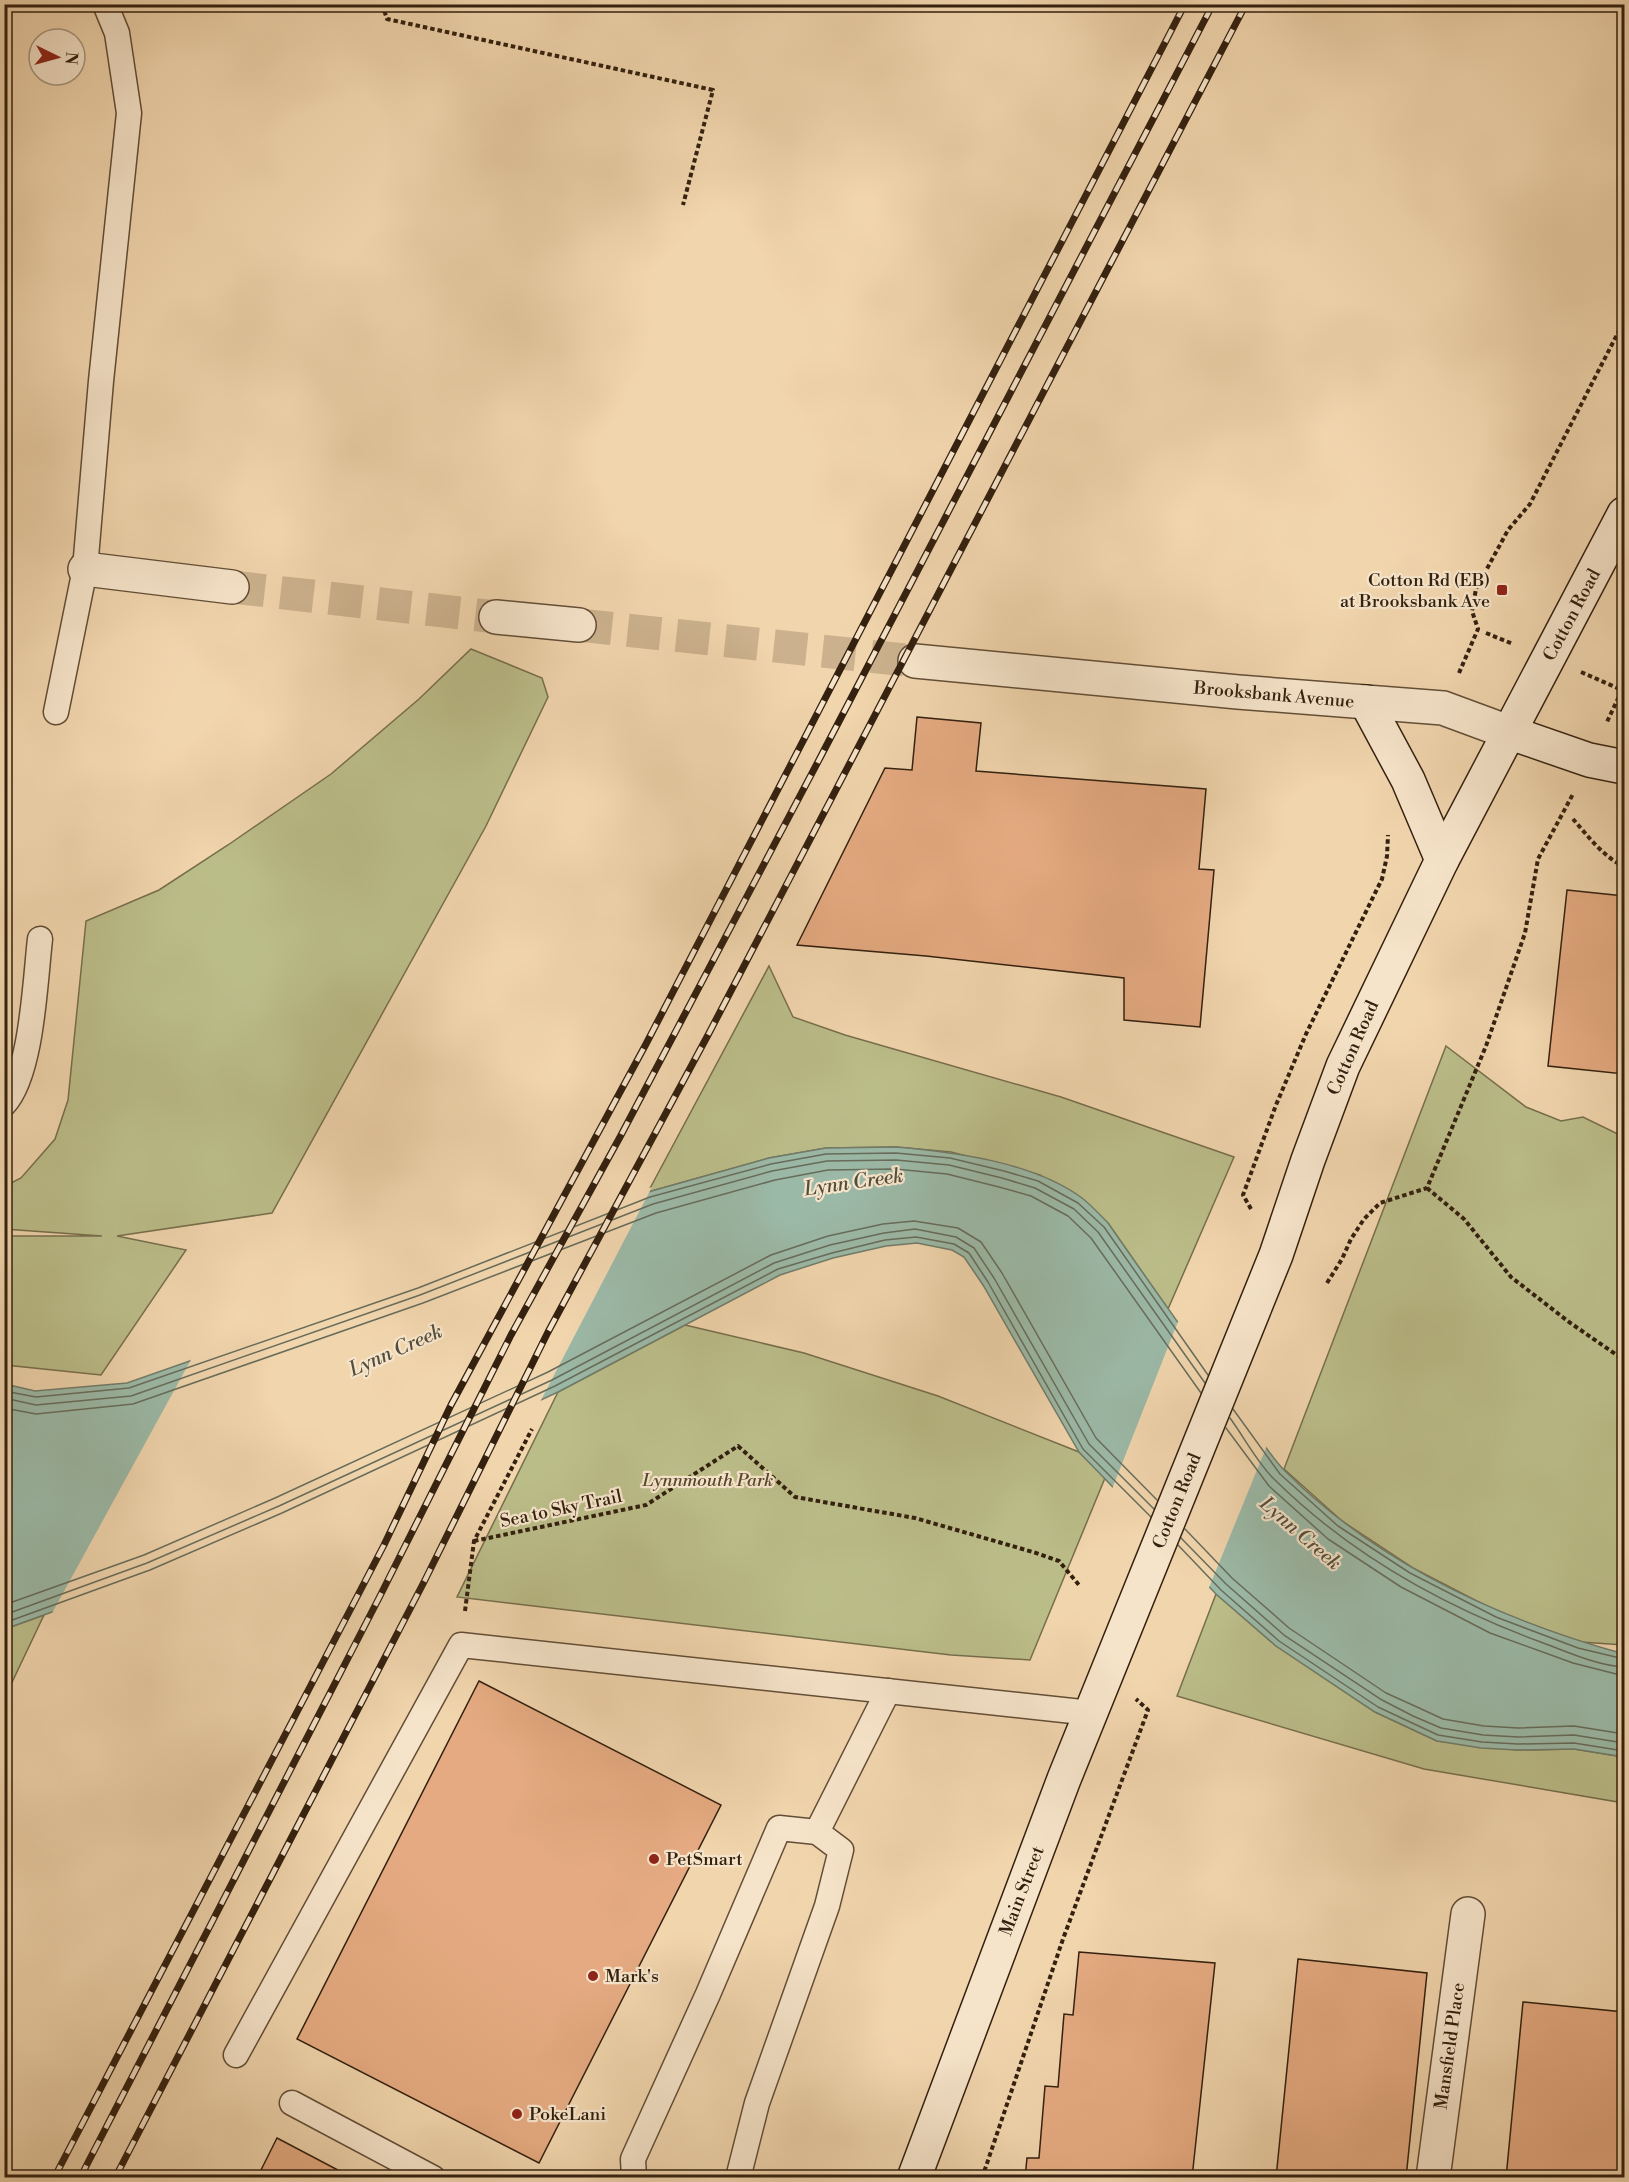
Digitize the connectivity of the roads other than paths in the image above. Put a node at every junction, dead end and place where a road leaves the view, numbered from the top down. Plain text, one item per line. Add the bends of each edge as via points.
1 (105, 4) edge
2 (1624, 514) edge
3 (85, 568) junction
4 (232, 587) tunnel mouth
5 (496, 617) tunnel mouth
6 (579, 625) tunnel mouth
7 (915, 661) tunnel mouth
8 (1366, 702) junction
9 (56, 712) dead end
10 (1508, 732) junction
11 (1624, 766) edge
12 (1442, 860) junction
13 (40, 939) dead end
14 (4, 1104) edge
15 (1134, 1606) joint
16 (888, 1691) junction
17 (1091, 1713) junction
18 (817, 1832) junction
19 (1468, 1914) dead end
20 (236, 2055) dead end
21 (292, 2103) dead end
22 (433, 2178) edge
23 (634, 2178) edge
24 (738, 2178) edge
25 (914, 2178) edge
26 (1433, 2178) edge

1 - 3 lane via 117,33 129,113
2 - 10 main road, Cotton Road
3 - 4 main road
3 - 9 lane
5 - 6 main road
7 - 8 main road, Brooksbank Avenue
8 - 10 main road, Brooksbank Avenue via 1443,708
8 - 12 main road via 1408,780
10 - 11 main road, Brooksbank Avenue via 1589,760
10 - 12 main road, Cotton Road
12 - 15 main road, Cotton Road via 1343,1066 1276,1255
13 - 14 lane via 28,1045 12,1096
15 - 17 main road, Main Street
16 - 17 lane
16 - 18 lane
16 - 20 lane via 461,1645
17 - 25 main road, Main Street
18 - 23 lane via 779,1828 633,2159
18 - 24 lane via 841,1850 827,1906 757,2103
19 - 26 main road, Mansfield Place
21 - 22 lane

